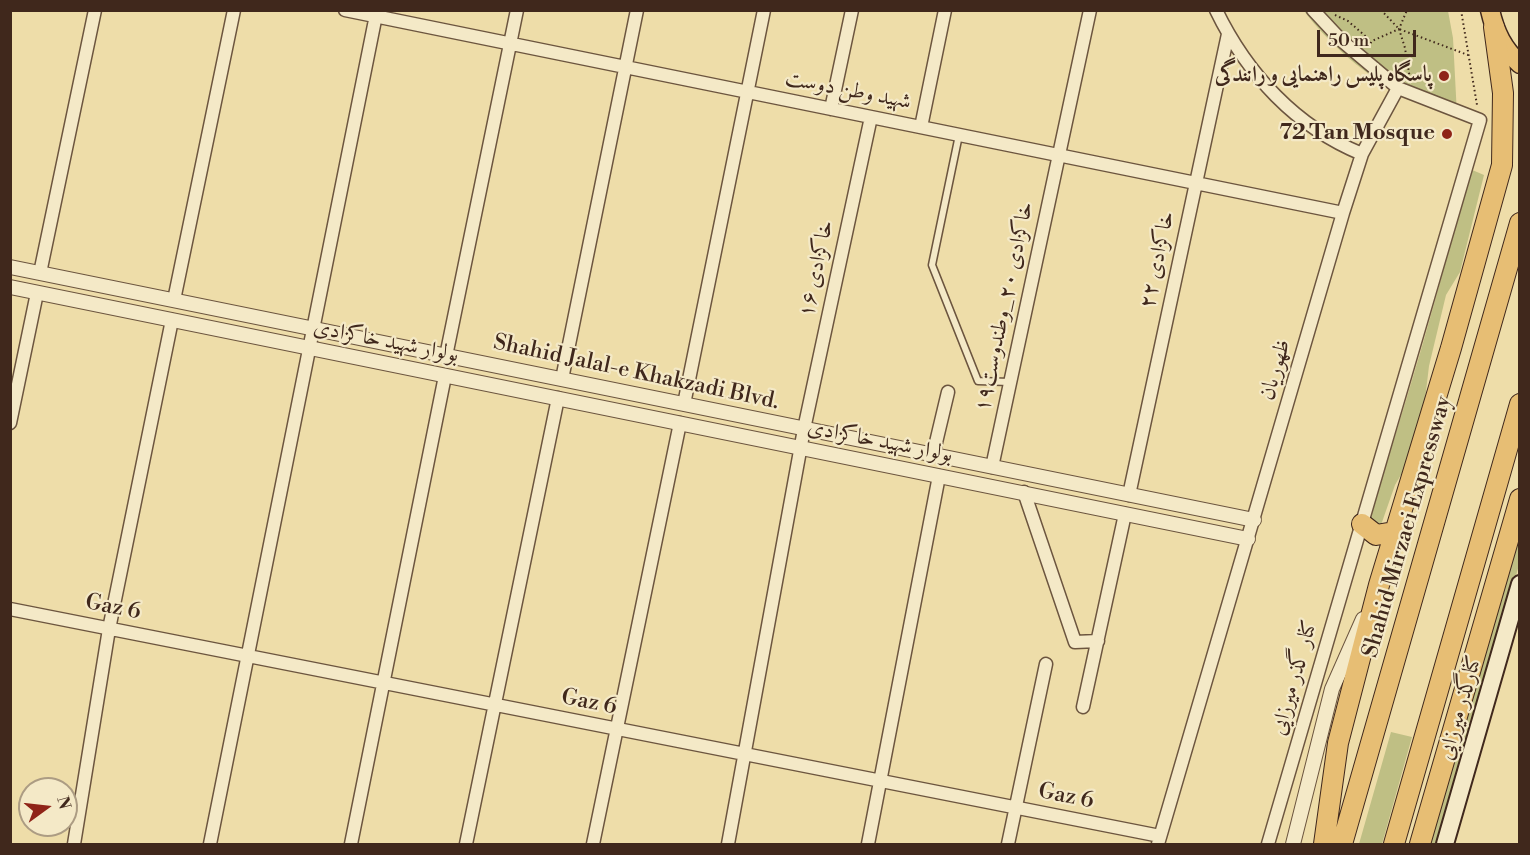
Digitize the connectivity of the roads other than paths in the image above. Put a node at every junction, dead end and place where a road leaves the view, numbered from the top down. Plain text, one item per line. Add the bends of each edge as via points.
1 (94, 10) edge
2 (234, 10) edge
3 (345, 10) edge
4 (517, 10) edge
5 (637, 10) edge
6 (764, 10) edge
7 (852, 10) edge
8 (945, 10) edge
9 (1090, 10) edge
10 (1216, 10) edge
11 (1315, 13) edge
12 (376, 14) edge
13 (1492, 19) edge
14 (1228, 34) junction
15 (509, 44) junction
16 (1513, 58) edge
17 (626, 67) junction
18 (1398, 88) junction
19 (747, 92) junction
20 (831, 109) junction
21 (870, 117) junction
22 (921, 127) junction
23 (1520, 132) edge
24 (960, 135) junction
25 (1362, 154) junction
26 (1058, 155) junction
27 (1502, 165) junction
28 (1196, 183) junction
29 (1343, 213) junction
30 (1520, 223) edge
31 (10, 267) edge
32 (40, 273) junction
33 (10, 287) edge
34 (37, 292) junction
35 (174, 300) junction
36 (172, 320) junction
37 (312, 328) junction
38 (308, 348) junction
39 (446, 356) junction
40 (445, 376) junction
41 (562, 380) junction
42 (1010, 382) junction
43 (948, 392) dead end
44 (558, 398) junction
45 (684, 404) junction
46 (1520, 404) edge
47 (10, 423) edge
48 (680, 423) junction
49 (804, 429) junction
50 (801, 448) junction
51 (933, 455) junction
52 (992, 467) junction
53 (939, 476) junction
54 (1024, 492) junction
55 (1129, 495) junction
56 (1520, 499) edge
57 (1125, 514) junction
58 (1254, 520) junction
59 (1362, 524) junction
60 (1394, 532) junction
61 (1248, 539) junction
62 (1520, 584) edge
63 (1379, 585) junction
64 (10, 609) edge
65 (109, 629) junction
66 (1098, 641) junction
67 (246, 657) junction
68 (1046, 664) dead end
69 (385, 684) junction
70 (495, 706) junction
71 (1083, 707) dead end
72 (617, 730) junction
73 (745, 756) junction
74 (880, 783) junction
75 (1015, 809) junction
76 (1159, 840) edge
77 (74, 844) edge
78 (210, 844) edge
79 (351, 844) edge
80 (466, 844) edge
81 (593, 844) edge
82 (728, 844) edge
83 (868, 844) edge
84 (1008, 844) edge
85 (1268, 844) edge
86 (1293, 844) edge
87 (1324, 844) edge
88 (1342, 844) edge
89 (1394, 844) edge
90 (1420, 844) edge
91 (1445, 844) edge

1 - 32 street
2 - 35 street
3 - 12 street, شهید وطن دوست
4 - 15 street
5 - 17 street
6 - 19 street
7 - 20 street
8 - 22 street
9 - 26 street, خاکزادی ۲۰_وطندوست۱۹
10 - 14 street
11 - 18 street
12 - 15 street, شهید وطن دوست
12 - 37 street
13 - 16 main road
13 - 27 highway via 1503,93
14 - 25 street via 1257,76 1295,114 1333,142
14 - 28 street, خاکزادی ۲۲
15 - 17 street, شهید وطن دوست
15 - 39 street
17 - 19 street, شهید وطن دوست
17 - 41 street
18 - 25 street
18 - 59 street, کنار گذر میرزایی via 1480,120
19 - 20 street, شهید وطن دوست
19 - 45 street
20 - 21 street, شهید وطن دوست
21 - 22 street, شهید وطن دوست
21 - 49 street, خاکزادی ۱۶
22 - 24 street, شهید وطن دوست
23 - 27 highway via 1508,146
24 - 26 street, شهید وطن دوست
24 - 42 lane via 932,265 978,381
25 - 29 street, ظهوریان
26 - 28 street, شهید وطن دوست
26 - 42 street, خاکزادی ۲۰_وطندوست۱۹
27 - 60 highway
28 - 29 street, شهید وطن دوست
28 - 55 street, خاکزادی ۲۲
29 - 58 street, ظهوریان
30 - 88 highway, Shahid Mirzaei Expressway
31 - 32 street, Shahid Jalal-e Khakzadi Blvd.
32 - 35 street, Shahid Jalal-e Khakzadi Blvd.
33 - 34 street, بولوار شهید خاکزادی
34 - 36 street, بولوار شهید خاکزادی
34 - 47 street
35 - 37 street, Shahid Jalal-e Khakzadi Blvd.
36 - 38 street, بولوار شهید خاکزادی
36 - 65 street
37 - 38 street
37 - 39 street, Shahid Jalal-e Khakzadi Blvd.
38 - 40 street, بولوار شهید خاکزادی
38 - 67 street
39 - 41 street, Shahid Jalal-e Khakzadi Blvd.
40 - 44 street, بولوار شهید خاکزادی
40 - 69 street
41 - 45 street, Shahid Jalal-e Khakzadi Blvd.
42 - 52 street, خاکزادی ۲۰_وطندوست۱۹
43 - 51 street
44 - 48 street, بولوار شهید خاکزادی
44 - 70 street
45 - 49 street, Shahid Jalal-e Khakzadi Blvd.
46 - 89 highway
48 - 50 street, بولوار شهید خاکزادی
48 - 72 street
49 - 50 street, خاکزادی ۱۶
49 - 51 street, Shahid Jalal-e Khakzadi Blvd.
50 - 53 street, بولوار شهید خاکزادی
50 - 73 street, خاکزادی ۱۶
51 - 52 street, Shahid Jalal-e Khakzadi Blvd.
52 - 55 street, Shahid Jalal-e Khakzadi Blvd.
53 - 54 street, بولوار شهید خاکزادی
53 - 74 street
54 - 57 street, بولوار شهید خاکزادی
54 - 66 street via 1075,642
55 - 58 street, Shahid Jalal-e Khakzadi Blvd.
56 - 90 highway
57 - 61 street, بولوار شهید خاکزادی
57 - 66 street
58 - 61 street, ظهوریان
59 - 60 highway via 1376,535
59 - 85 street, کنار گذر میرزایی
60 - 63 highway
61 - 76 street, ظهوریان
62 - 91 main road, کنارگذر میرزایی
63 - 86 street via 1332,689
63 - 87 highway via 1338,743
64 - 65 street, Gaz 6
65 - 67 street, Gaz 6
65 - 77 street
66 - 71 street
67 - 69 street, Gaz 6
67 - 78 street
68 - 75 street
69 - 70 street, Gaz 6
69 - 79 street
70 - 72 street, Gaz 6
70 - 80 street
72 - 73 street, Gaz 6
72 - 81 street
73 - 74 street, Gaz 6
73 - 82 street, خاکزادی ۱۶
74 - 75 street, Gaz 6
74 - 83 street
75 - 76 street, Gaz 6
75 - 84 street

